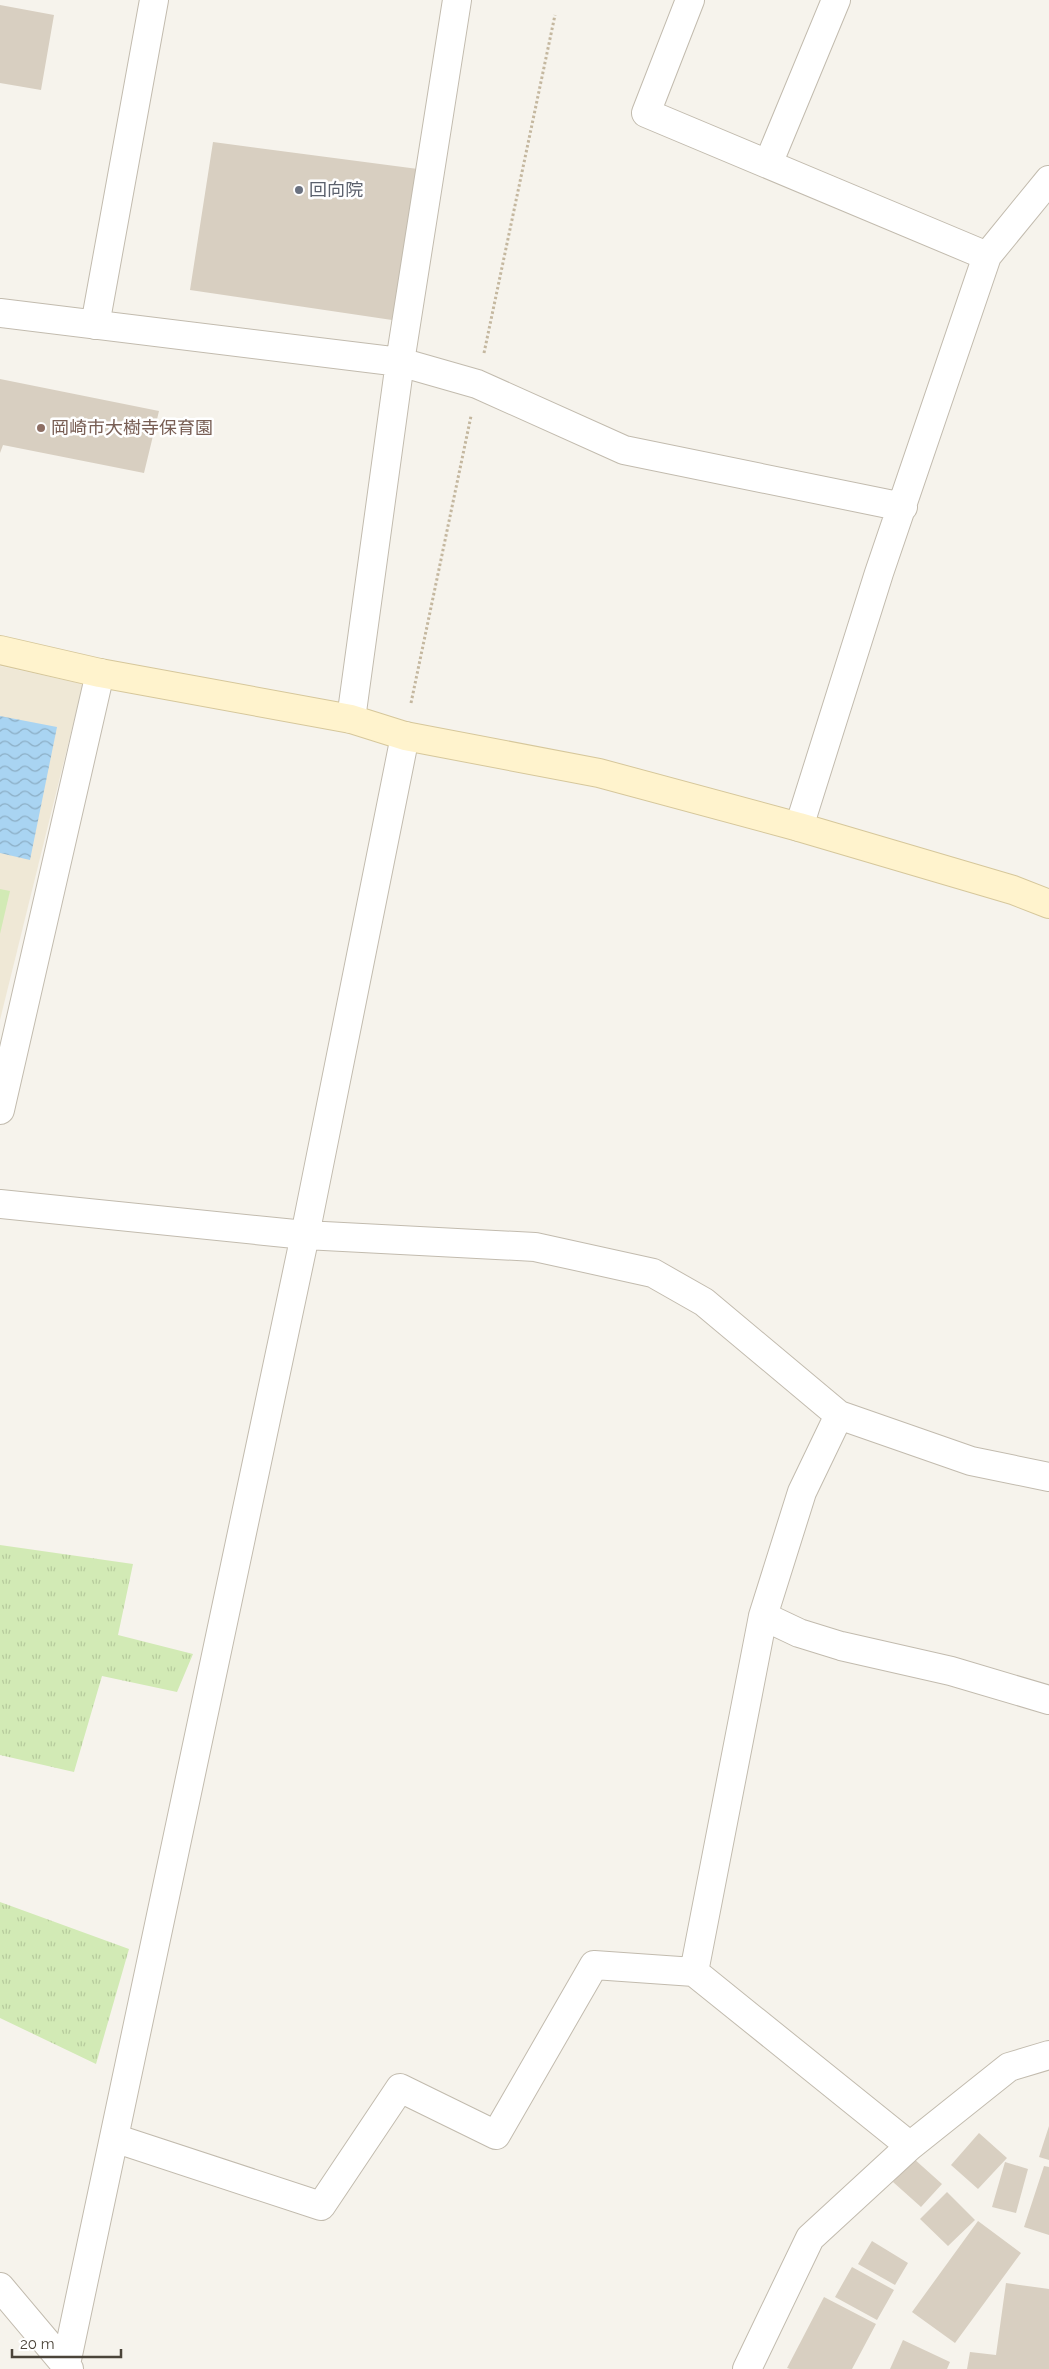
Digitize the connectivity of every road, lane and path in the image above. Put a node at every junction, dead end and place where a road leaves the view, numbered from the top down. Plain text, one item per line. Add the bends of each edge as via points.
1 (154, 0) edge
2 (457, 0) edge
3 (690, 0) edge
4 (836, 0) edge
5 (768, 164) junction
6 (1049, 180) edge
7 (987, 256) junction
8 (0, 313) edge
9 (95, 324) junction
10 (400, 362) junction
11 (903, 506) junction
12 (0, 650) edge
13 (100, 673) junction
14 (351, 719) junction
15 (405, 736) junction
16 (799, 827) junction
17 (1049, 904) edge
18 (0, 1110) edge
19 (0, 1204) edge
20 (305, 1235) junction
21 (839, 1415) junction
22 (1049, 1477) edge
23 (763, 1616) junction
24 (1049, 1700) edge
25 (694, 1972) junction
26 (1049, 2055) edge
27 (114, 2138) junction
28 (910, 2146) junction
29 (0, 2287) edge
30 (67, 2368) edge
31 (748, 2369) edge

1 - 9 street
2 - 10 street
3 - 5 street via 646,114
4 - 5 street
5 - 7 street
6 - 7 street
7 - 11 street
8 - 9 street
9 - 10 street
10 - 11 street via 477,384 624,450
10 - 14 street
11 - 16 street via 878,573
12 - 13 street
13 - 14 street
13 - 18 street
14 - 15 street
15 - 16 street via 599,773
15 - 20 street
16 - 17 street via 1013,890
19 - 20 street
20 - 21 street via 534,1246 653,1273 704,1302
20 - 27 street
21 - 22 street via 971,1461
21 - 23 street via 802,1492
23 - 24 street via 799,1633 841,1646 951,1671
23 - 25 street
25 - 27 street via 594,1965 496,2135 400,2088 321,2206
25 - 28 street
26 - 28 street via 1009,2067
27 - 30 street
28 - 31 street via 810,2238
29 - 30 street

